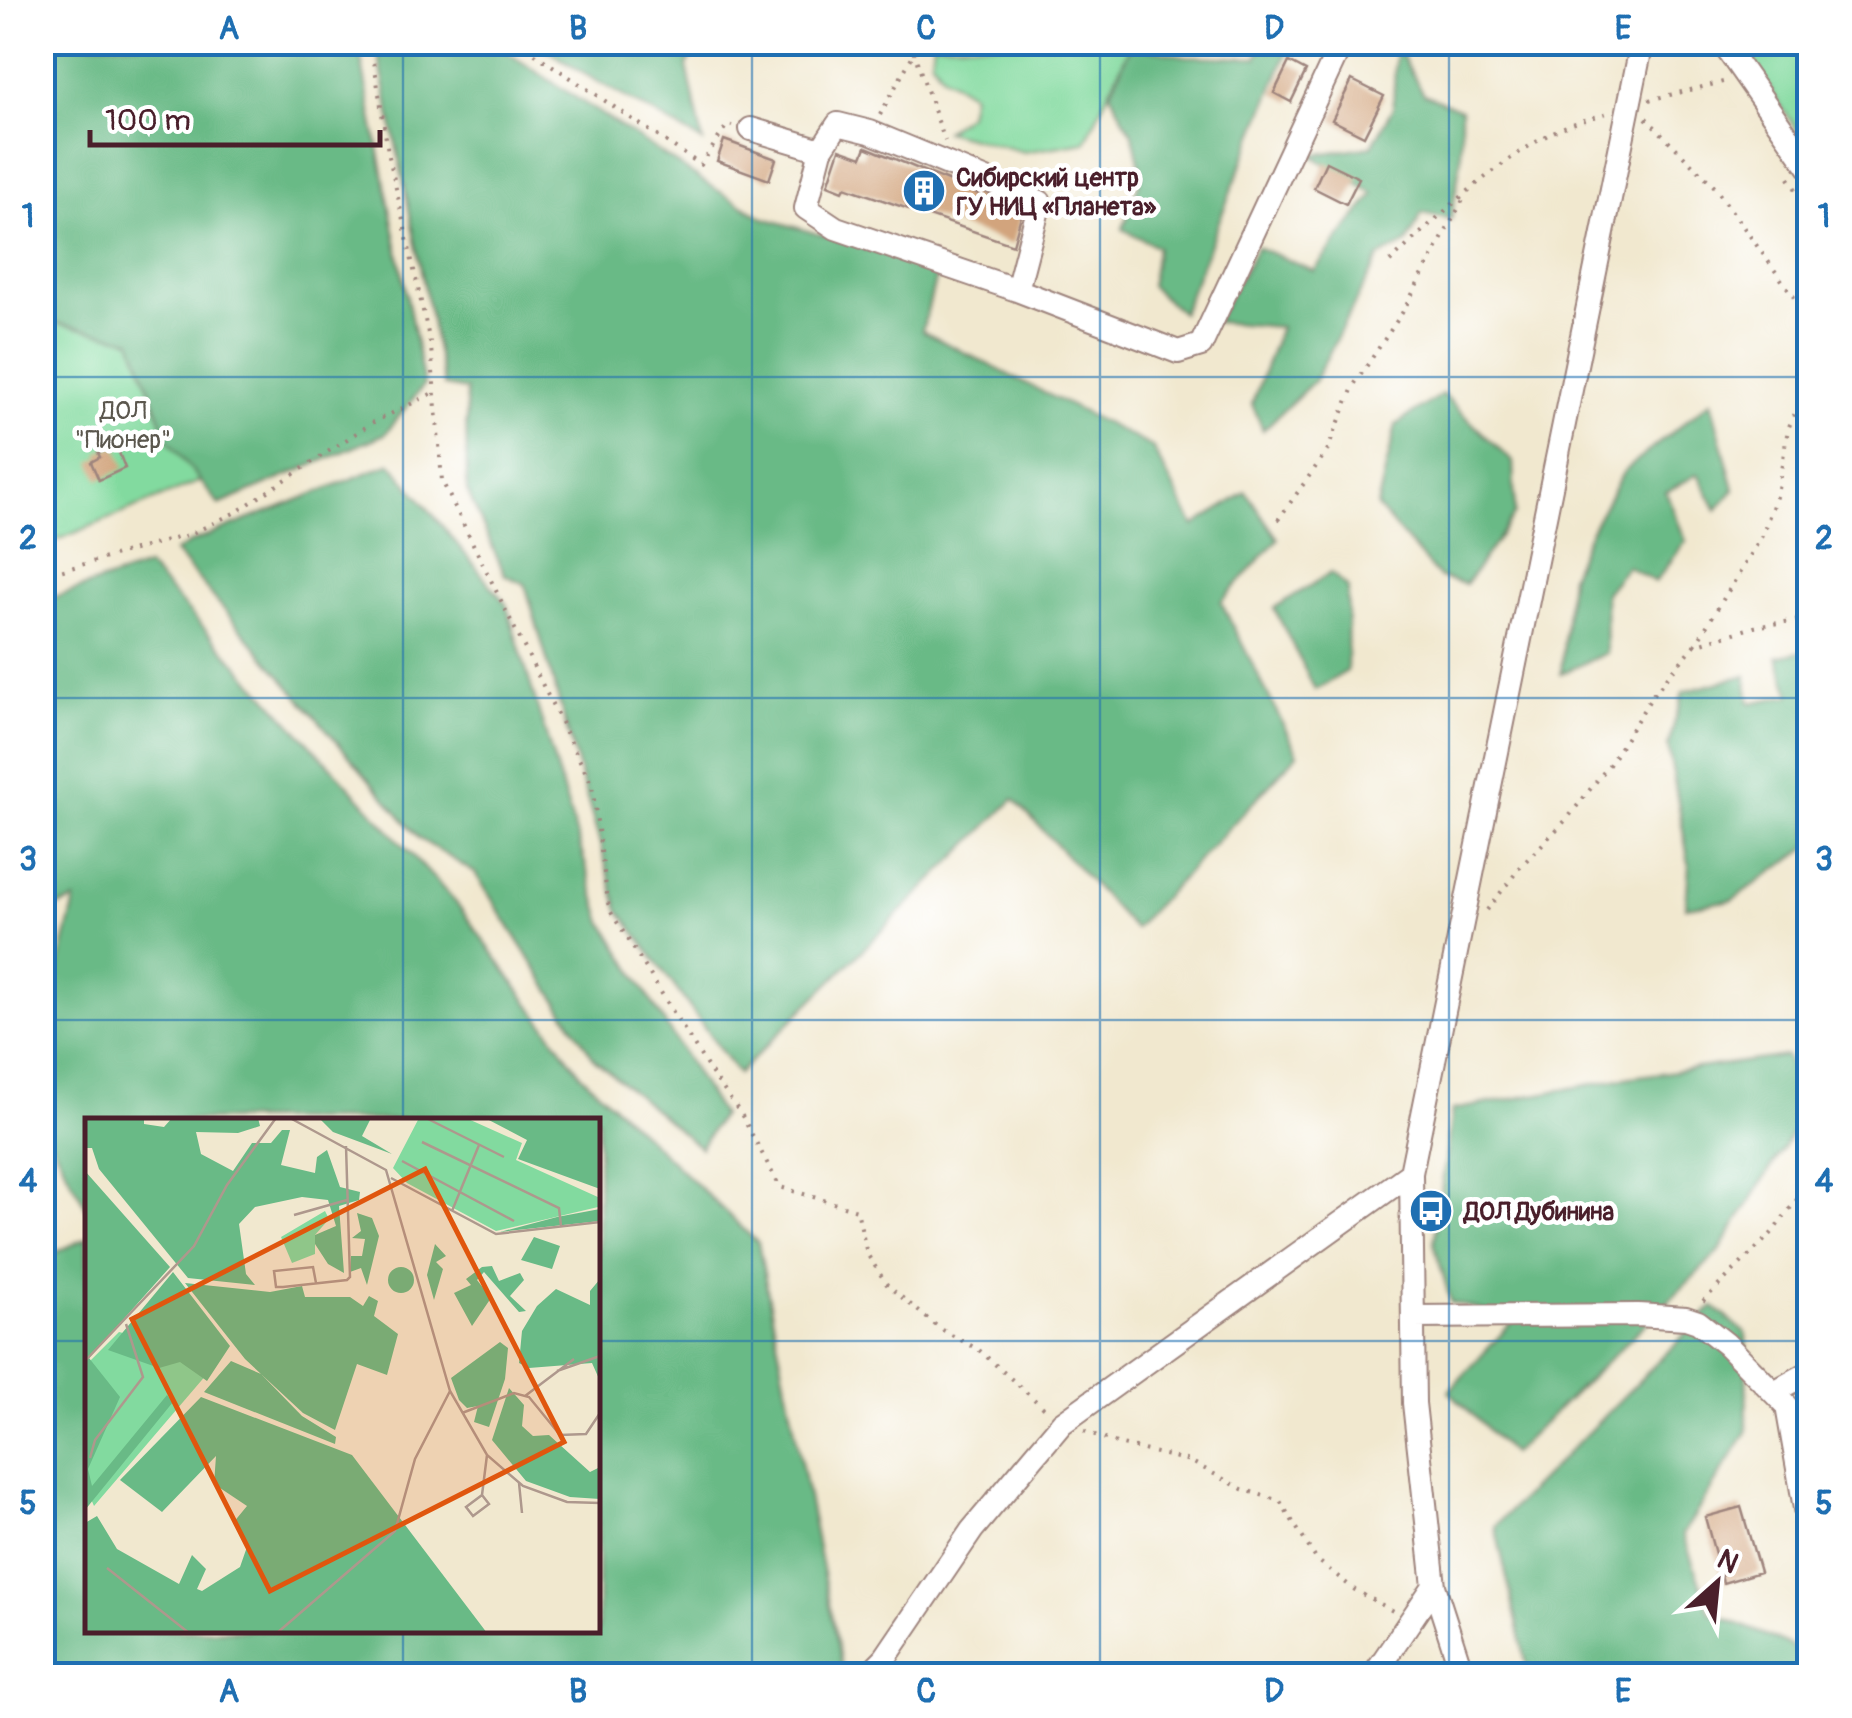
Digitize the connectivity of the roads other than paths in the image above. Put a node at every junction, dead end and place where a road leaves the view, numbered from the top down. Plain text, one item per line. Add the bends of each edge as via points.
1 (1342, 42) edge
2 (1642, 42) edge
3 (1722, 42) edge
4 (751, 129) road end
5 (820, 150) junction
6 (1810, 168) edge
7 (1017, 290) junction
8 (1411, 1172) junction
9 (1413, 1316) junction
10 (1810, 1372) edge
11 (1774, 1392) junction
12 (1810, 1537) edge
13 (1434, 1586) junction
14 (867, 1676) edge
15 (1374, 1676) edge
16 (1463, 1676) edge

1 - 7 street via 1201,345 1178,352
2 - 8 street
3 - 6 street
4 - 5 street
5 - 7 street via 806,208 836,228
5 - 7 street via 838,124 1040,202
8 - 9 street
8 - 14 street via 1062,1424 972,1530
9 - 11 street via 1686,1318 1726,1344
9 - 13 street via 1414,1404
10 - 11 street
11 - 12 street via 1788,1406
13 - 15 street
13 - 16 street

